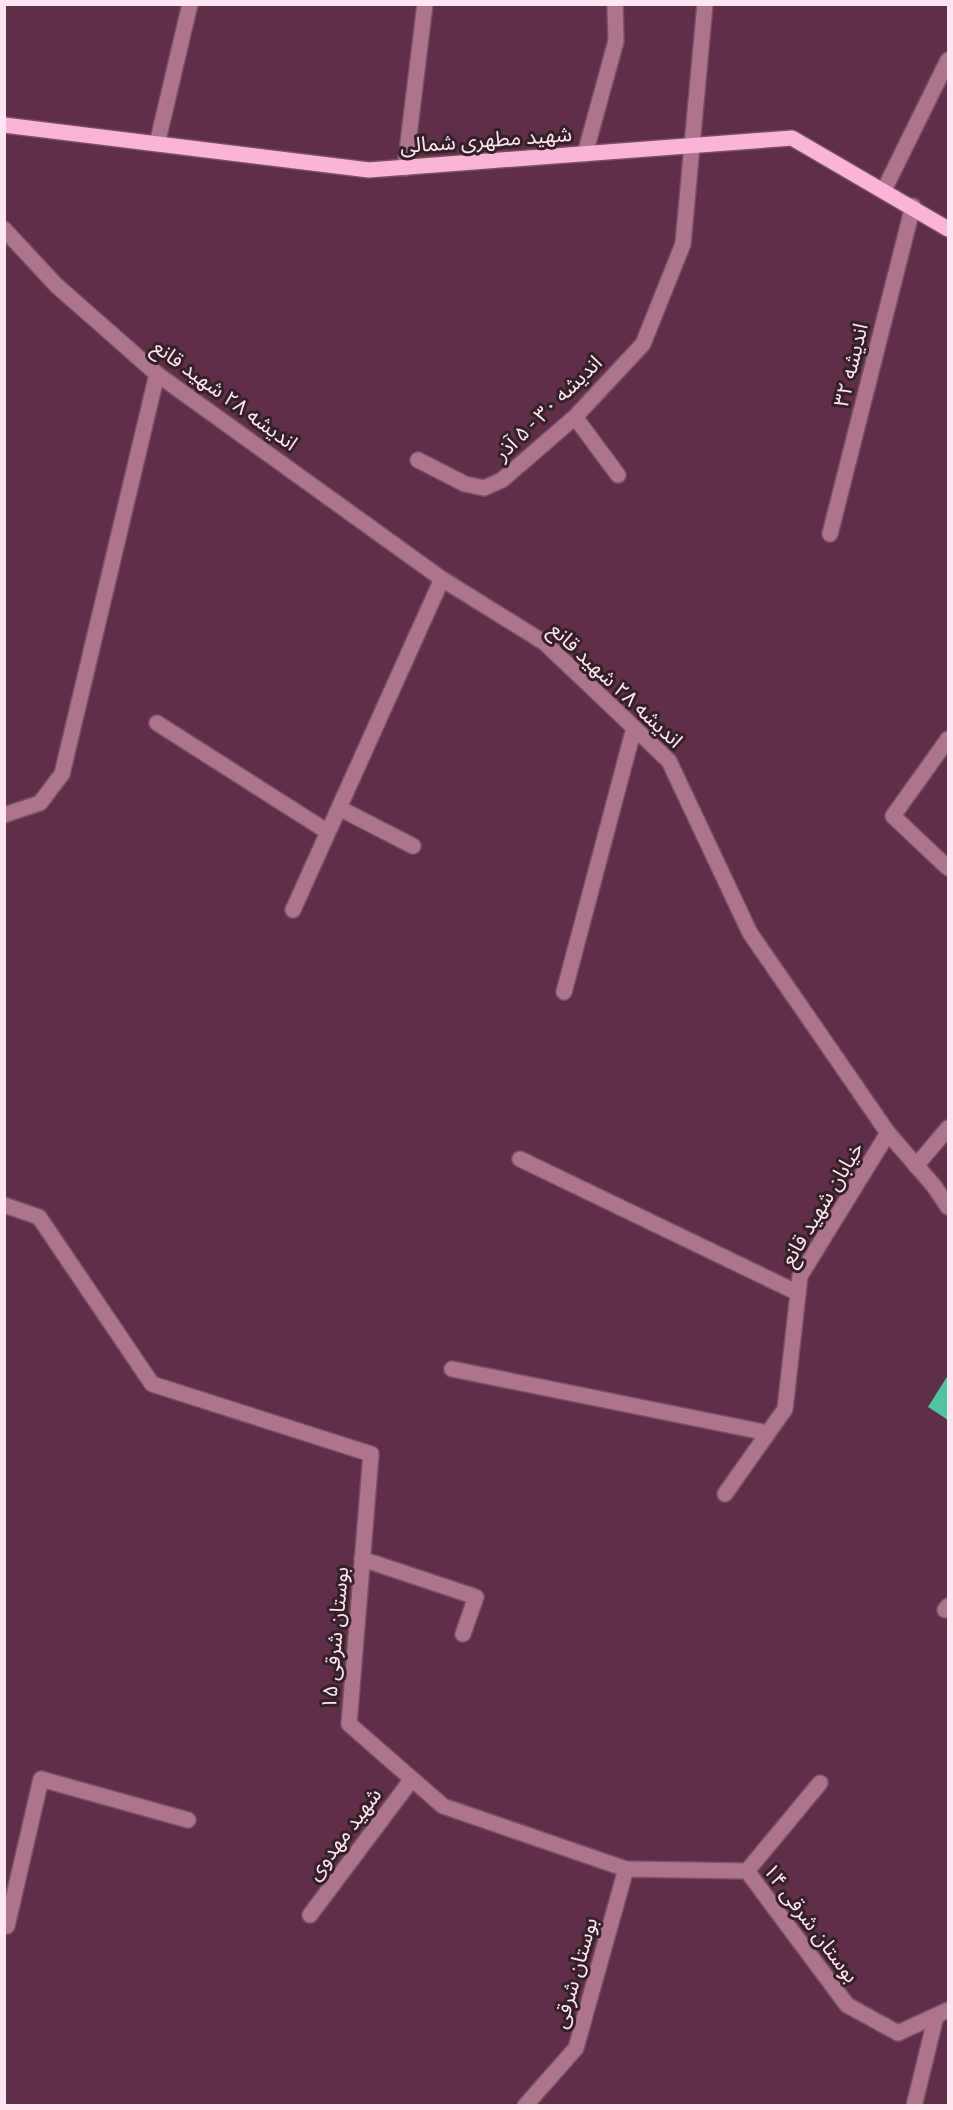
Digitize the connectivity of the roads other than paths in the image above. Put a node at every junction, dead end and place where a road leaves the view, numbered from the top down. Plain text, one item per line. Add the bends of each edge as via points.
1 (190, 4) edge
2 (425, 4) edge
3 (615, 4) edge
4 (705, 4) edge
5 (948, 60) edge
6 (4, 125) edge
7 (157, 144) junction
8 (690, 146) junction
9 (585, 154) junction
10 (405, 168) junction
11 (884, 190) junction
12 (913, 206) junction
13 (4, 229) edge
14 (948, 229) edge
15 (157, 374) junction
16 (575, 417) junction
17 (418, 460) dead end
18 (618, 476) dead end
19 (830, 534) dead end
20 (442, 579) junction
21 (157, 723) dead end
22 (634, 728) junction
23 (948, 739) edge
24 (339, 808) junction
25 (4, 815) edge
26 (328, 832) junction
27 (413, 846) dead end
28 (948, 868) edge
29 (293, 910) dead end
30 (564, 992) dead end
31 (948, 1128) edge
32 (888, 1133) junction
33 (520, 1159) dead end
34 (916, 1166) junction
35 (4, 1205) edge
36 (948, 1207) edge
37 (798, 1293) junction
38 (452, 1369) dead end
39 (768, 1433) junction
40 (725, 1494) dead end
41 (362, 1559) junction
42 (463, 1634) dead end
43 (412, 1779) junction
44 (820, 1783) dead end
45 (189, 1820) dead end
46 (626, 1869) junction
47 (747, 1871) junction
48 (310, 1915) dead end
49 (5, 1928) edge
50 (942, 2013) edge
51 (525, 2106) edge
52 (915, 2106) edge

1 - 7 street
2 - 10 street
3 - 9 street via 616,41
4 - 8 street, اندیشه ۳۰ - ۵ آذر
5 - 11 street
6 - 7 main road, شهید مطهری شمالی
7 - 10 main road, شهید مطهری شمالی via 369,170
8 - 9 main road, شهید مطهری شمالی
8 - 11 main road, شهید مطهری شمالی via 792,138
8 - 16 street, اندیشه ۳۰ - ۵ آذر via 683,244 643,344
9 - 10 main road, شهید مطهری شمالی
11 - 12 main road, شهید مطهری شمالی
12 - 14 main road, شهید مطهری شمالی
12 - 19 street, اندیشه ۳۲
13 - 15 street, اندیشه ۲۸ شهید قانع via 56,285
15 - 20 street, اندیشه ۲۸ شهید قانع
15 - 25 street via 62,774 40,803
16 - 17 street, اندیشه ۳۰ - ۵ آذر via 502,480 484,488 465,484
16 - 18 street
20 - 22 street, اندیشه ۲۸ شهید قانع via 545,643
20 - 24 street
21 - 26 street
22 - 30 street
22 - 32 street, اندیشه ۲۸ شهید قانع via 669,761 750,933
23 - 28 street via 893,816
24 - 26 street
24 - 27 street
26 - 29 street
31 - 34 street
32 - 34 street, اندیشه ۲۸ شهید قانع
32 - 37 street, خیابان شهید قانع via 800,1276
33 - 37 street
34 - 36 street, اندیشه ۲۸ شهید قانع
35 - 41 street, بوستان شرقی ۱۵ via 39,1217 152,1384 371,1454
37 - 39 street, خیابان شهید قانع via 785,1409
38 - 39 street
39 - 40 street, خیابان شهید قانع
41 - 42 street via 476,1597
41 - 43 street, بوستان شرقی ۱۵ via 349,1724
43 - 46 street, بوستان شرقی ۱۵ via 443,1806
43 - 48 street, شهید مهدوی
44 - 47 street
45 - 49 street via 41,1779
46 - 47 street, بوستان شرقی ۱۴
46 - 51 street, بوستان شرقی via 576,2048
47 - 50 street, بوستان شرقی ۱۴ via 847,2005 898,2033
50 - 52 street

